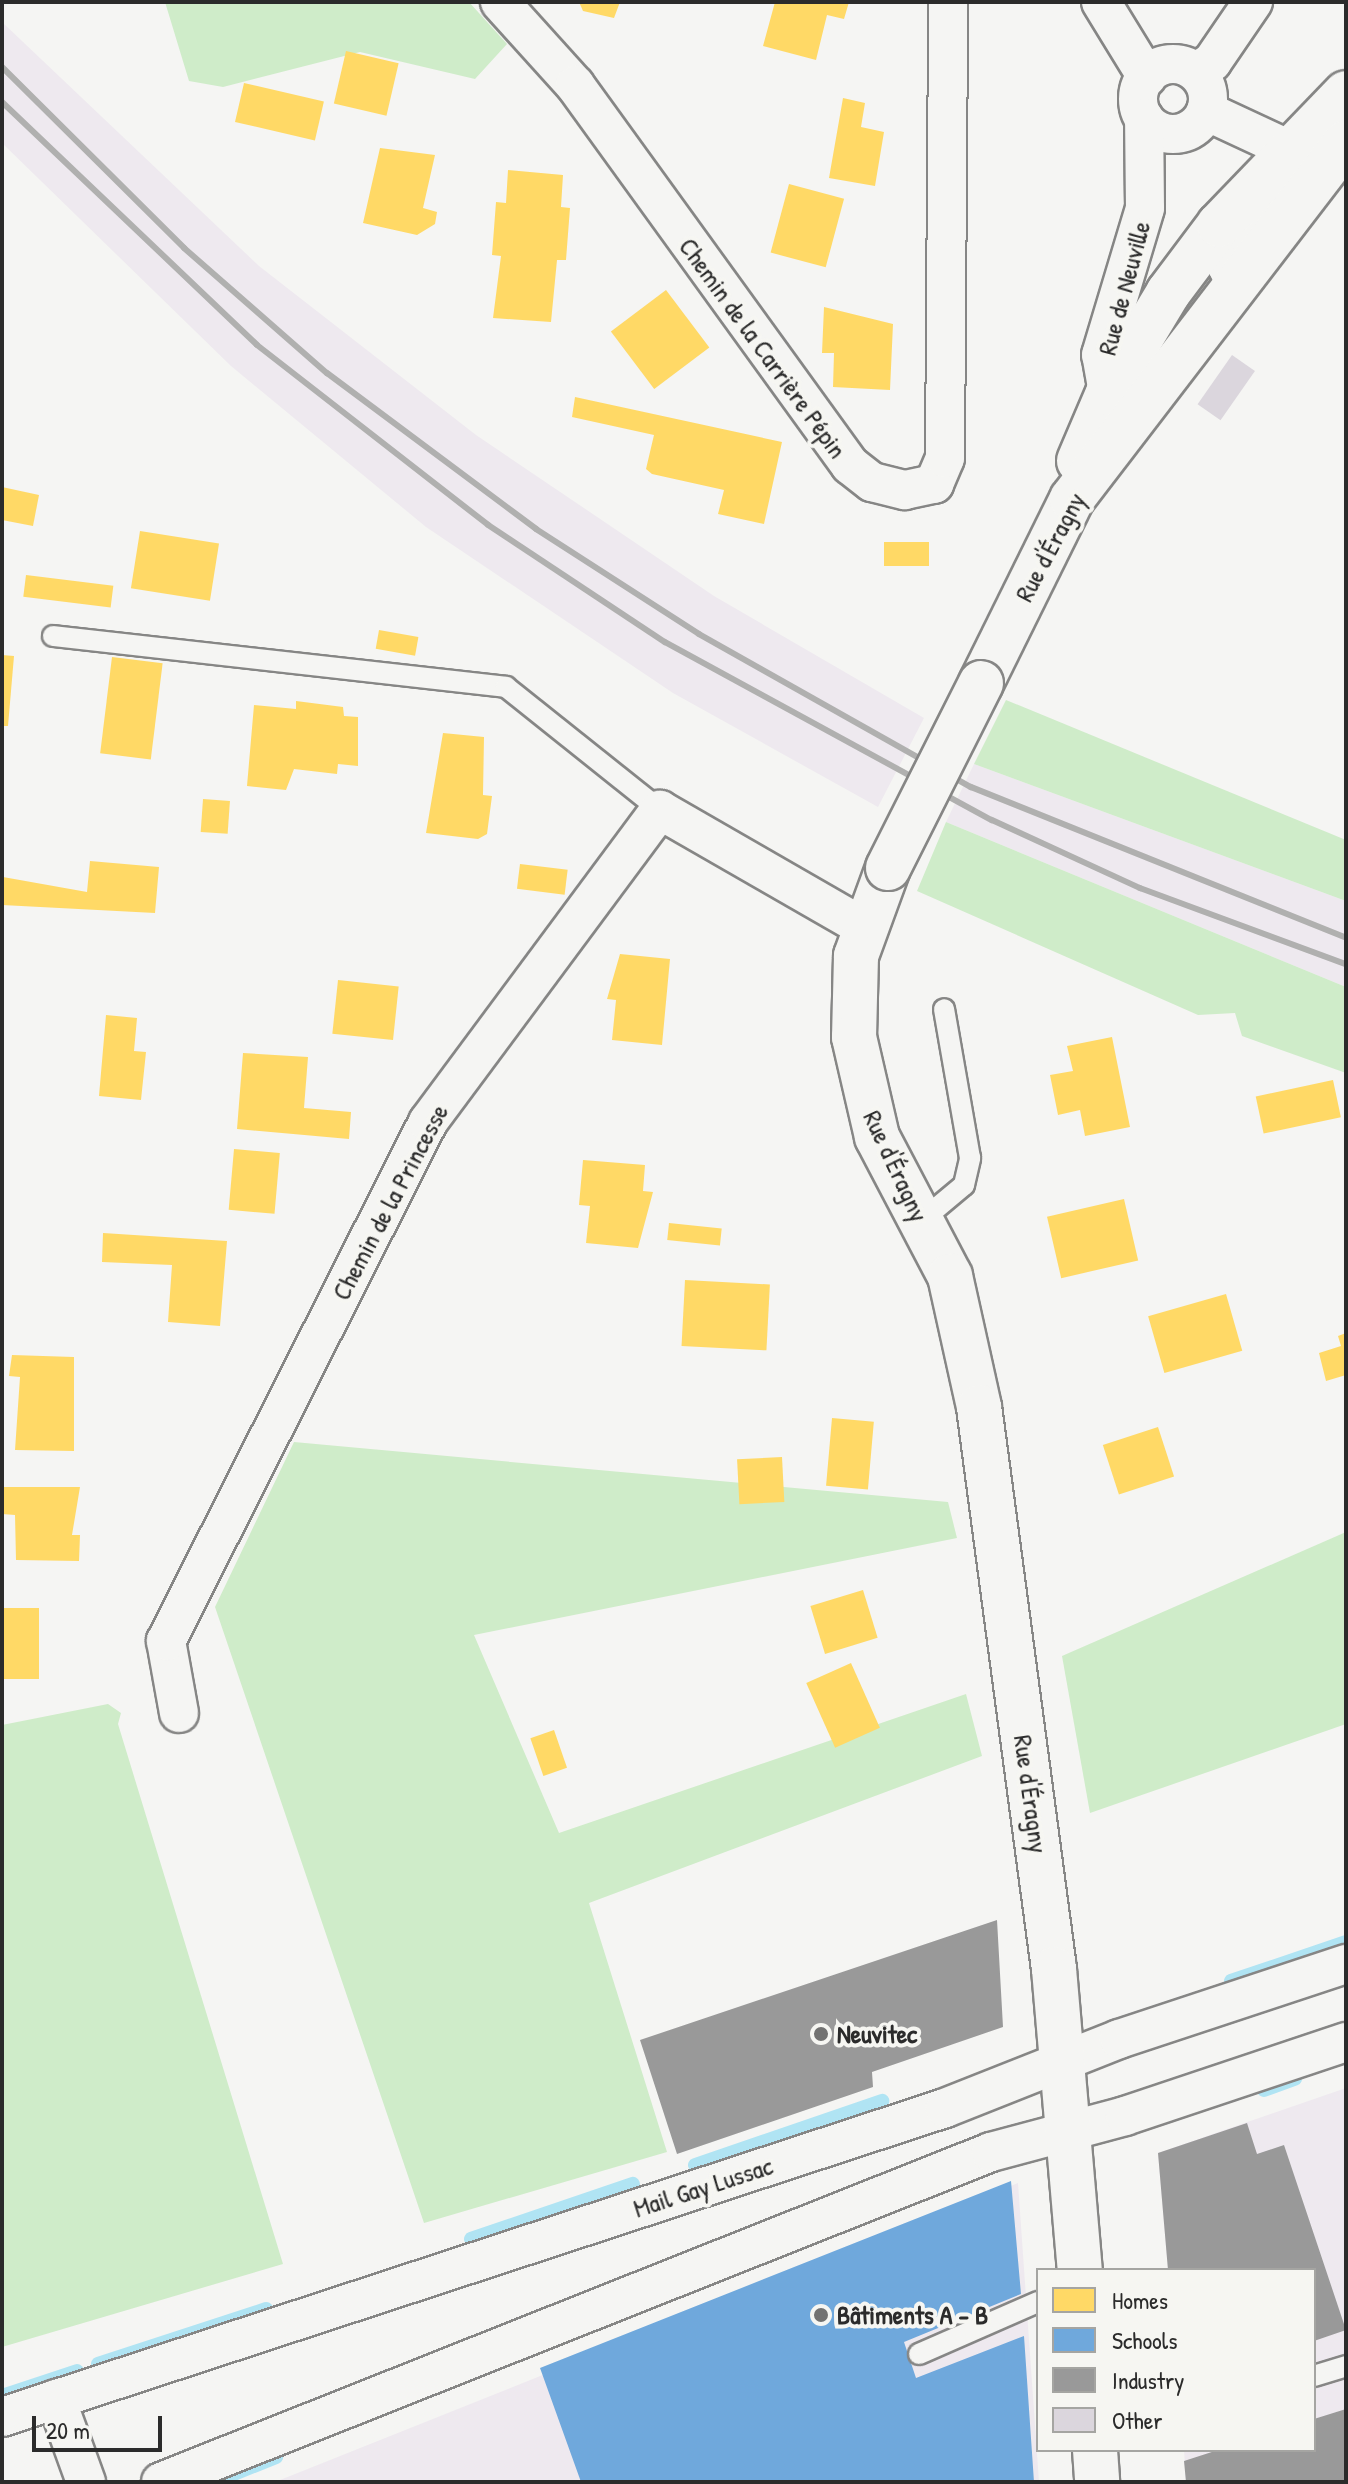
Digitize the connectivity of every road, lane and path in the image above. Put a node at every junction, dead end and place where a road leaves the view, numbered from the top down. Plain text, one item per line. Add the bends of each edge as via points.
1 (500, 2) edge
2 (948, 2) edge
3 (1101, 2) edge
4 (1253, 2) edge
5 (1196, 72) junction
6 (1147, 77) junction
7 (1346, 93) edge
8 (1206, 111) junction
9 (1144, 118) junction
10 (1346, 142) edge
11 (1288, 149) junction
12 (1235, 283) junction
13 (1108, 393) junction
14 (1072, 499) junction
15 (53, 636) dead end
16 (660, 810) junction
17 (862, 926) junction
18 (944, 1009) dead end
19 (921, 1221) junction
20 (179, 1713) dead end
21 (1346, 1964) edge
22 (1346, 2042) edge
23 (1061, 2063) junction
24 (1067, 2133) junction
25 (1080, 2268) edge
26 (1036, 2303) edge
27 (919, 2354) dead end
28 (1346, 2366) edge
29 (1316, 2375) edge
30 (56, 2399) junction
31 (2, 2417) edge
32 (1095, 2452) edge
33 (86, 2482) edge
34 (161, 2482) edge
35 (1097, 2482) edge

1 - 2 street, Chemin de la Carrière Pépin via 575,85 850,465 872,482 905,490 934,484 945,458
3 - 6 street
4 - 5 street via 1212,62
5 - 6 street via 1175,64
5 - 8 street via 1208,93
6 - 9 street via 1139,97
7 - 11 street
8 - 9 street via 1196,126 1173,134
8 - 11 street
9 - 13 street, Rue de Neuville via 1145,208 1101,355
10 - 12 street, Rue d'Éragny
11 - 12 street via 1289,172 1232,250 1227,266
11 - 13 street via 1176,282
12 - 14 street, Rue d'Éragny
13 - 14 street, Rue de Neuville
14 - 17 street, Rue d'Éragny, bridge
15 - 16 lane via 506,687
16 - 17 street
16 - 20 street, Chemin de la Princesse via 428,1122 166,1641
17 - 19 street, Rue d'Éragny via 854,1004 859,1075 877,1137
18 - 19 lane via 970,1158 964,1185
19 - 23 street, Rue d'Éragny via 950,1276 979,1407
21 - 23 street, Mail Gay Lussac
22 - 24 street
23 - 24 street, Rue d'Éragny
23 - 30 street, Mail Gay Lussac via 945,2108
24 - 25 street, Rue d'Éragny
24 - 34 street via 978,2157
26 - 27 lane
28 - 29 lane
30 - 31 street, Mail Gay Lussac
30 - 33 street
32 - 35 street

